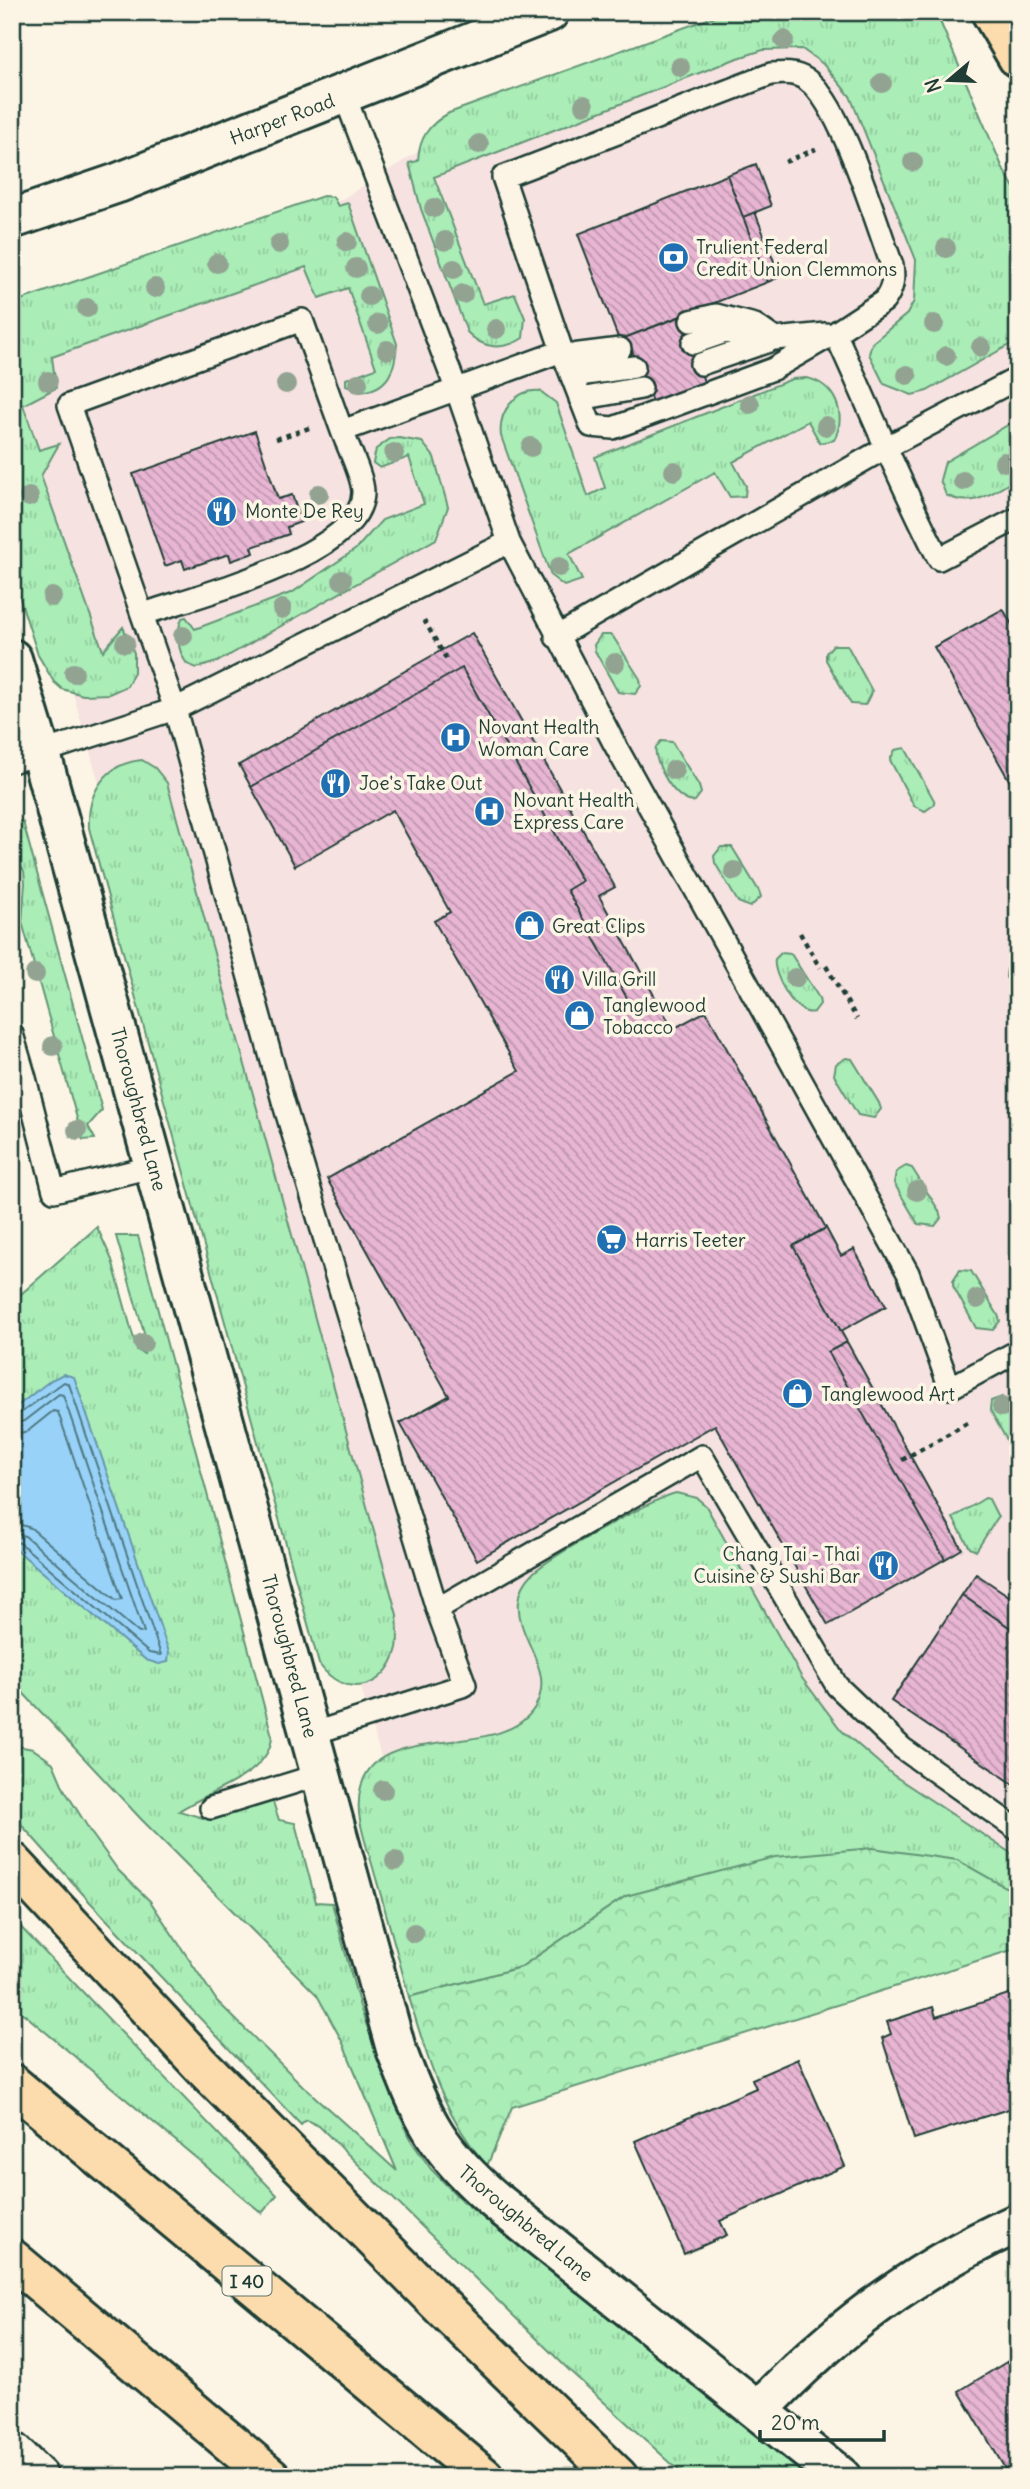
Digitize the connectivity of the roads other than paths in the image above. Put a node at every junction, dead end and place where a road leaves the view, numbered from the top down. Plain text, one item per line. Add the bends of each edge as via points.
1 (549, 12) edge
2 (991, 12) edge
3 (1018, 58) edge
4 (344, 94) junction
5 (12, 219) edge
6 (692, 332) dead end
7 (835, 333) junction
8 (775, 339) junction
9 (620, 349) dead end
10 (563, 353) junction
11 (701, 364) dead end
12 (634, 367) dead end
13 (572, 376) junction
14 (1018, 378) edge
15 (456, 388) junction
16 (641, 388) dead end
17 (580, 399) junction
18 (342, 431) junction
19 (887, 447) junction
20 (1018, 518) edge
21 (509, 542) junction
22 (144, 614) junction
23 (556, 637) junction
24 (12, 659) edge
25 (175, 709) junction
26 (27, 758) edge
27 (12, 1034) edge
28 (19, 1084) edge
29 (155, 1166) junction
30 (1018, 1350) edge
31 (437, 1609) junction
32 (312, 1734) junction
33 (322, 1774) junction
34 (211, 1808) dead end
35 (1018, 1830) edge
36 (12, 1862) edge
37 (12, 2084) edge
38 (1018, 2223) edge
39 (12, 2259) edge
40 (759, 2410) junction
41 (12, 2452) edge
42 (38, 2477) edge
43 (271, 2477) edge
44 (484, 2477) edge
45 (618, 2477) edge
46 (841, 2477) edge

1 - 4 street, Harper Road
2 - 3 main road
4 - 5 street, Harper Road via 118,183
4 - 15 lane
6 - 8 lane via 716,315 755,325
7 - 8 lane
7 - 10 lane via 884,301 894,279 892,265 831,113 808,80 787,72 771,74 503,177
7 - 17 lane via 773,369 613,428 591,426
7 - 19 lane
8 - 11 lane
9 - 10 lane
10 - 13 lane
10 - 15 lane
12 - 13 lane
13 - 17 lane
14 - 19 lane
15 - 18 lane
15 - 21 lane
16 - 17 lane
18 - 22 lane via 363,491 354,519 340,534 306,557
18 - 22 lane via 302,320 69,405
19 - 20 lane via 904,492 939,559
19 - 23 lane
21 - 23 lane
21 - 25 lane
22 - 25 lane
23 - 30 lane via 908,1273 950,1388
24 - 26 street, Thoroughbred Lane
25 - 26 lane
25 - 31 lane via 283,1101
26 - 29 street, Thoroughbred Lane
27 - 28 lane
28 - 29 lane via 54,1191
29 - 32 street, Thoroughbred Lane
31 - 32 lane via 466,1685
31 - 35 lane via 702,1456 837,1686 902,1748
32 - 33 street, Thoroughbred Lane
33 - 34 lane
33 - 40 street, Thoroughbred Lane via 396,2049 426,2123 446,2153 497,2202
36 - 45 main road via 203,2067
37 - 44 main road, I 40
38 - 40 street via 903,2283 860,2316
39 - 43 main road
40 - 46 street, Thoroughbred Lane
41 - 42 street

